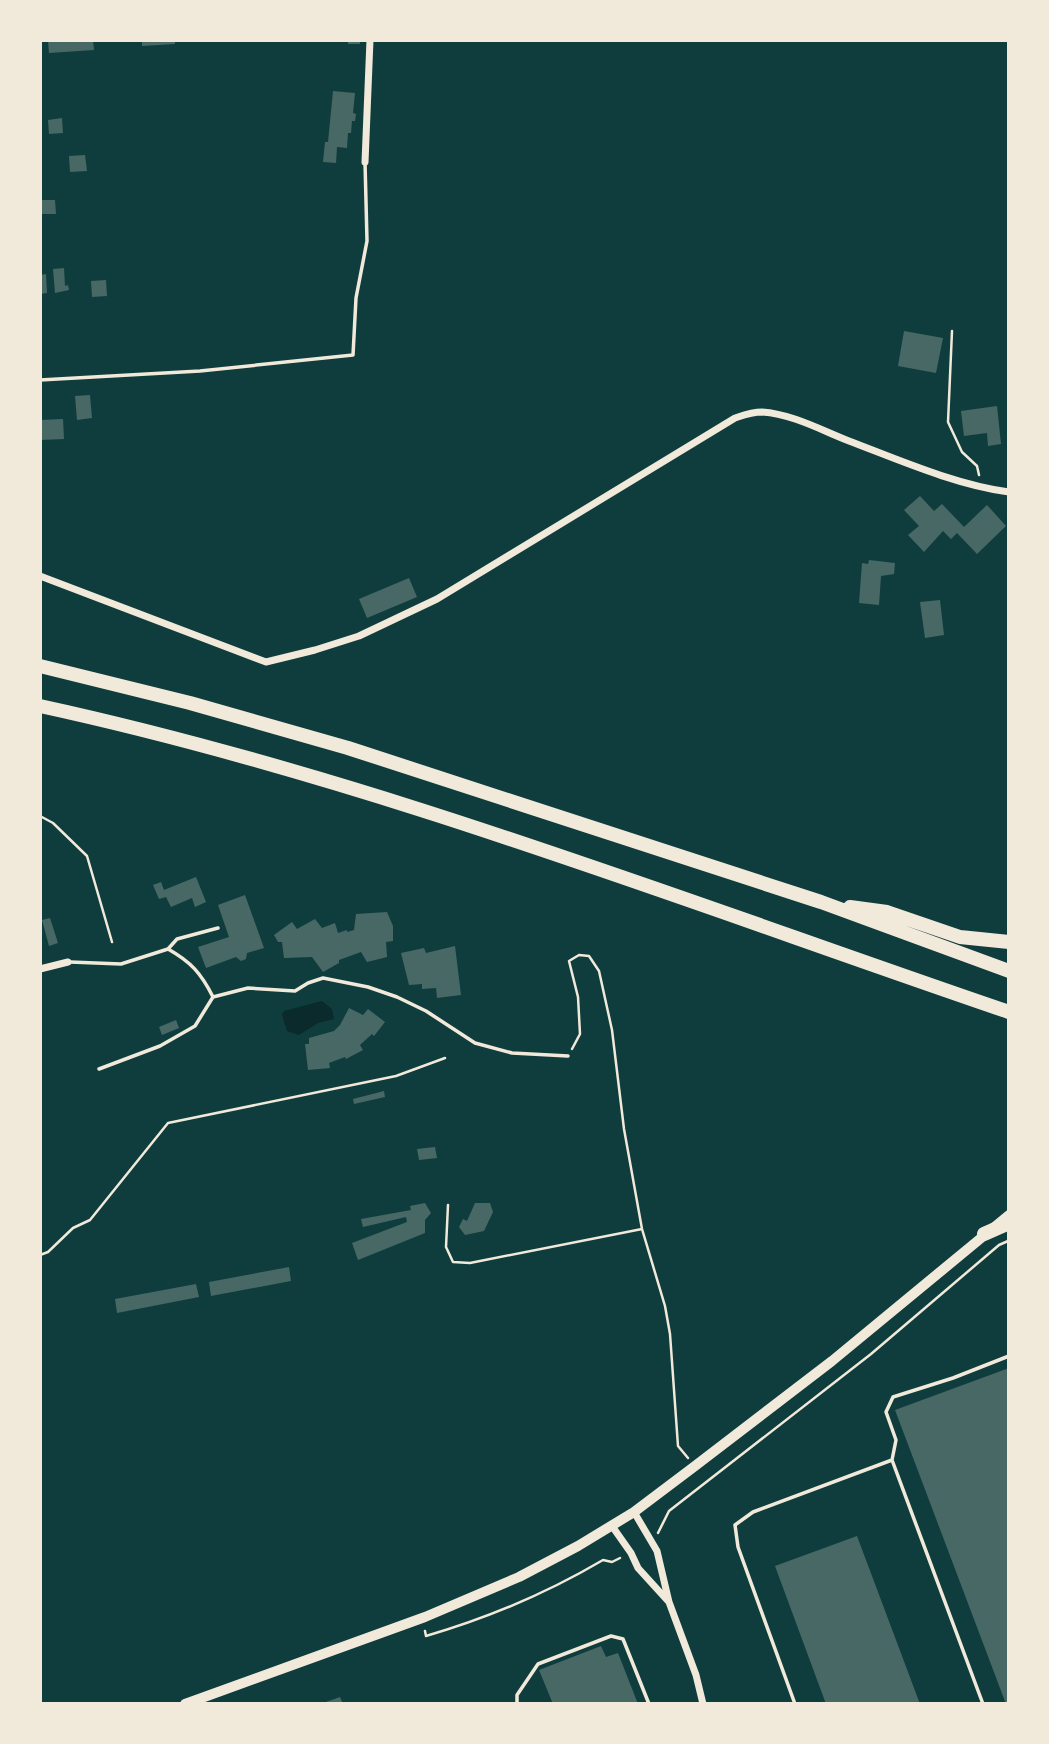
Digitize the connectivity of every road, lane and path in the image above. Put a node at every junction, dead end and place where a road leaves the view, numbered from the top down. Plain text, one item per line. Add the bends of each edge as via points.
1 (370, 40) edge
2 (365, 162) joint
3 (953, 331) dead end
4 (40, 380) edge
5 (981, 488) junction
6 (1009, 492) edge
7 (40, 576) edge
8 (40, 666) edge
9 (40, 706) edge
10 (40, 816) edge
11 (821, 902) junction
12 (218, 928) dead end
13 (112, 942) dead end
14 (1009, 942) edge
15 (168, 948) junction
16 (68, 962) joint
17 (40, 969) edge
18 (1009, 971) edge
19 (213, 998) junction
20 (1009, 1012) edge
21 (568, 1056) joint
22 (445, 1058) dead end
23 (99, 1069) dead end
24 (448, 1205) dead end
25 (1009, 1215) edge
26 (1009, 1223) edge
27 (642, 1229) junction
28 (984, 1234) junction
29 (40, 1255) edge
30 (1009, 1356) edge
31 (892, 1460) junction
32 (695, 1466) junction
33 (634, 1512) junction
34 (612, 1526) junction
35 (669, 1602) junction
36 (185, 1704) edge
37 (517, 1704) edge
38 (649, 1704) edge
39 (703, 1704) edge
40 (795, 1704) edge
41 (983, 1704) edge

1 - 2 street
2 - 4 lane via 367,241 356,298 353,355 200,371
3 - 5 path via 947,422 962,452 977,466
5 - 6 street
5 - 7 street via 795,419 752,412 437,599 359,636 266,662
8 - 11 highway via 348,748
9 - 20 highway via 179,740 379,798
10 - 13 path via 86,856
11 - 14 highway via 887,912 960,937
11 - 18 highway
12 - 15 lane via 177,939
15 - 16 lane via 121,964
15 - 19 lane via 190,962
16 - 17 street
19 - 21 lane via 248,988 295,991 323,978 397,997 475,1043 512,1053
19 - 23 lane via 195,1026 160,1046
21 - 27 path via 580,1034 578,997 569,961 589,956 599,971 612,1030
22 - 29 path via 396,1076 169,1123 90,1220
24 - 27 path via 446,1247 453,1262 470,1263
25 - 28 main road
26 - 28 highway
27 - 32 path via 667,1315 678,1446
28 - 32 main road via 832,1361
30 - 31 lane via 893,1397 886,1412 896,1440
31 - 40 lane via 753,1512 735,1525 738,1547
31 - 41 lane
32 - 33 main road
33 - 34 main road
33 - 35 street via 657,1551
34 - 35 street via 638,1568
34 - 36 main road via 519,1577 425,1617
35 - 39 street
37 - 38 lane via 517,1695 538,1664 611,1636 623,1639

